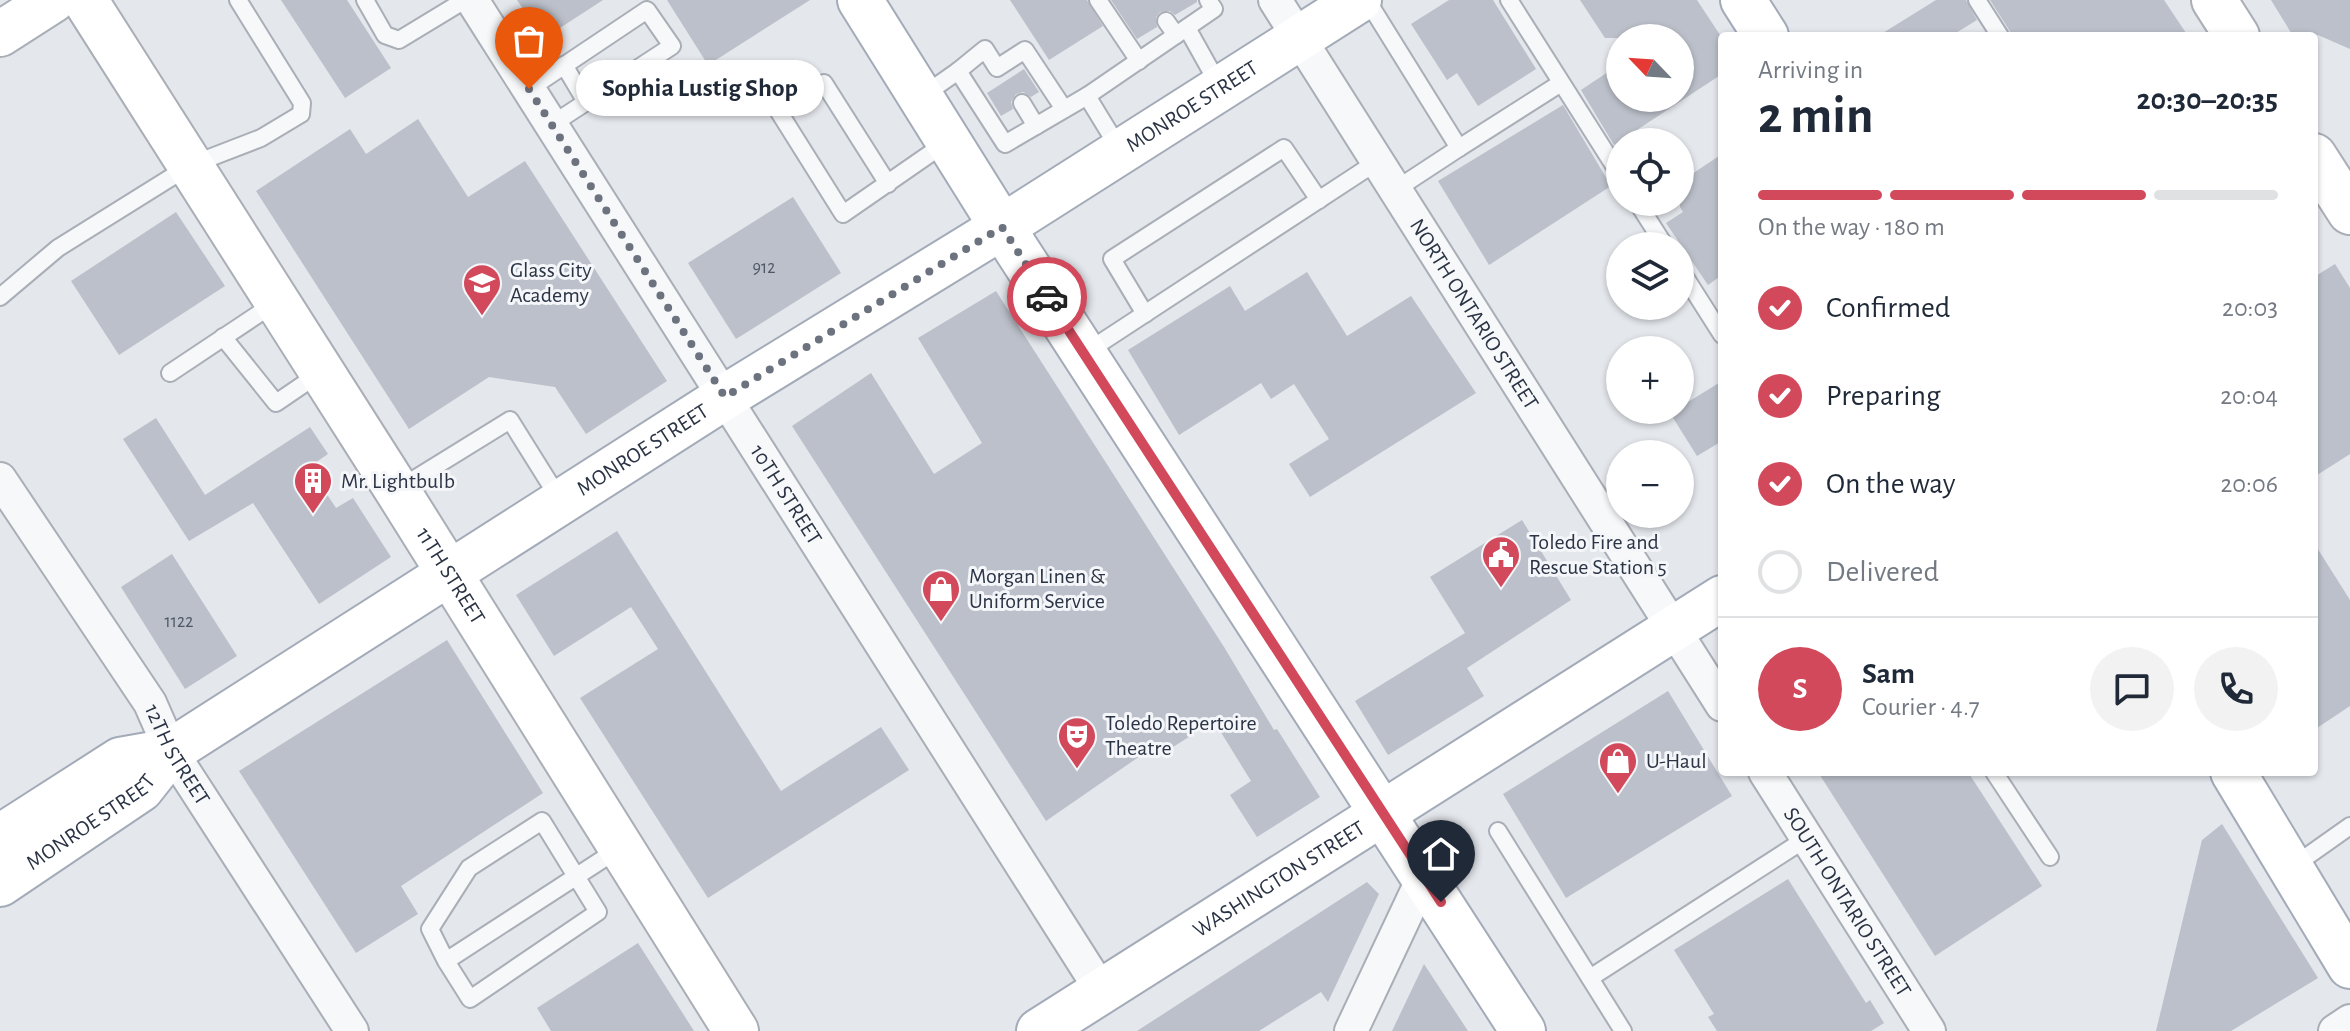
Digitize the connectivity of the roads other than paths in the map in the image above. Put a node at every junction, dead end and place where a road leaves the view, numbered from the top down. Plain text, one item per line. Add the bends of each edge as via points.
1 (53, 0) edge
2 (85, 0) edge
3 (238, 0) edge
4 (365, 0) edge
5 (465, 0) edge
6 (472, 0) edge
7 (860, 0) edge
8 (1098, 0) edge
9 (1208, 0) edge
10 (1275, 0) edge
11 (1359, 0) edge
12 (1367, 0) edge
13 (1509, 0) edge
14 (1743, 0) edge
15 (1977, 0) edge
16 (2214, 0) edge
17 (1166, 21) dead end
18 (1182, 32) junction
19 (1763, 32) edge
20 (1997, 32) edge
21 (2234, 32) edge
22 (0, 34) edge
23 (1299, 38) junction
24 (1139, 61) junction
25 (564, 65) junction
26 (958, 71) junction
27 (1561, 83) junction
28 (1220, 88) junction
29 (529, 89) junction
30 (1087, 96) junction
31 (921, 98) junction
32 (586, 102) junction
33 (1022, 103) dead end
34 (1064, 109) junction
35 (551, 125) junction
36 (1036, 126) junction
37 (948, 141) junction
38 (1459, 148) junction
39 (1120, 152) junction
40 (1606, 153) edge
41 (1378, 161) junction
42 (2318, 164) edge
43 (191, 165) junction
44 (888, 184) junction
45 (1395, 190) junction
46 (1319, 200) junction
47 (2339, 208) edge
48 (1002, 227) junction
49 (1694, 291) edge
50 (0, 297) edge
51 (277, 301) junction
52 (1145, 314) junction
53 (1718, 329) edge
54 (223, 337) junction
55 (1083, 354) junction
56 (322, 371) junction
57 (170, 373) dead end
58 (725, 397) junction
59 (0, 479) edge
60 (397, 490) junction
61 (561, 502) junction
62 (449, 573) junction
63 (1718, 601) edge
64 (1674, 629) junction
65 (1718, 699) edge
66 (171, 751) junction
67 (1768, 776) edge
68 (1997, 776) edge
69 (2235, 776) edge
70 (1382, 815) junction
71 (2350, 826) edge
72 (1498, 831) dead end
73 (0, 837) edge
74 (1807, 838) junction
75 (621, 847) junction
76 (2050, 857) dead end
77 (2292, 867) junction
78 (576, 876) junction
79 (1424, 876) junction
80 (0, 884) edge
81 (446, 961) junction
82 (2350, 966) edge
83 (1590, 978) junction
84 (1101, 990) junction
85 (2350, 1021) edge
86 (352, 1031) edge
87 (736, 1031) edge
88 (1039, 1031) edge
89 (1351, 1031) edge
90 (1523, 1031) edge
91 (1623, 1031) edge
92 (1929, 1031) edge
93 (2335, 1031) edge

1 - 22 main road
2 - 43 main road, 11TH STREET
3 - 43 lane via 302,103 301,114 261,138
4 - 5 lane via 385,35 399,40
6 - 29 street, 10TH STREET
7 - 31 main road
8 - 24 lane
9 - 18 lane via 1214,9
10 - 23 street, NORTH ONTARIO STREET
11 - 23 main road, MONROE STREET
12 - 38 lane
13 - 27 lane
14 - 19 main road
15 - 20 lane
16 - 21 main road
17 - 18 lane
18 - 24 lane
18 - 28 lane
23 - 28 main road, MONROE STREET
23 - 41 street, NORTH ONTARIO STREET
24 - 30 lane
25 - 29 lane
25 - 32 lane
25 - 32 lane via 647,10 672,46
26 - 31 lane
26 - 34 lane via 985,49 1002,74 1025,50
26 - 36 lane via 1005,144
27 - 38 lane
27 - 40 lane
28 - 39 main road, MONROE STREET
29 - 35 street, 10TH STREET
30 - 34 lane
30 - 39 lane
31 - 37 main road
32 - 35 lane
33 - 36 lane
34 - 36 lane
35 - 58 street, 10TH STREET
37 - 44 lane
37 - 48 main road
38 - 45 lane
39 - 48 main road, MONROE STREET
41 - 45 street, NORTH ONTARIO STREET
41 - 46 lane
42 - 47 main road
43 - 50 lane via 58,248
43 - 51 main road, 11TH STREET
44 - 44 lane via 824,83 779,112 843,214
45 - 64 street, NORTH ONTARIO STREET
46 - 52 lane
46 - 52 lane via 1284,148 1112,259
48 - 55 main road
48 - 58 main road, MONROE STREET
49 - 53 lane
51 - 54 lane
51 - 56 main road, 11TH STREET
52 - 55 lane
54 - 56 lane via 276,403
54 - 57 lane
55 - 70 main road
56 - 60 main road, 11TH STREET
58 - 61 main road, MONROE STREET
58 - 84 street, 10TH STREET
59 - 66 street, 12TH STREET via 150,703
60 - 61 lane via 510,420
60 - 62 main road, 11TH STREET
61 - 62 main road, MONROE STREET
62 - 66 main road, MONROE STREET
62 - 75 main road, 11TH STREET
63 - 64 main road, WASHINGTON STREET
64 - 65 street
64 - 70 main road, WASHINGTON STREET
66 - 73 main road, MONROE STREET via 120,760
66 - 80 main road, MONROE STREET via 141,789
66 - 86 street, 12TH STREET
67 - 74 street, SOUTH ONTARIO STREET
68 - 76 lane
69 - 77 main road
70 - 79 main road
70 - 84 main road, WASHINGTON STREET
71 - 77 lane
72 - 83 lane
74 - 83 lane
74 - 92 street, SOUTH ONTARIO STREET
75 - 78 lane
75 - 87 main road, 11TH STREET
77 - 82 main road
78 - 81 lane
78 - 81 lane via 598,912 470,999
78 - 81 lane via 542,821 469,868 430,929
79 - 89 street
79 - 90 main road
83 - 91 lane
84 - 88 main road, WASHINGTON STREET
85 - 93 street

